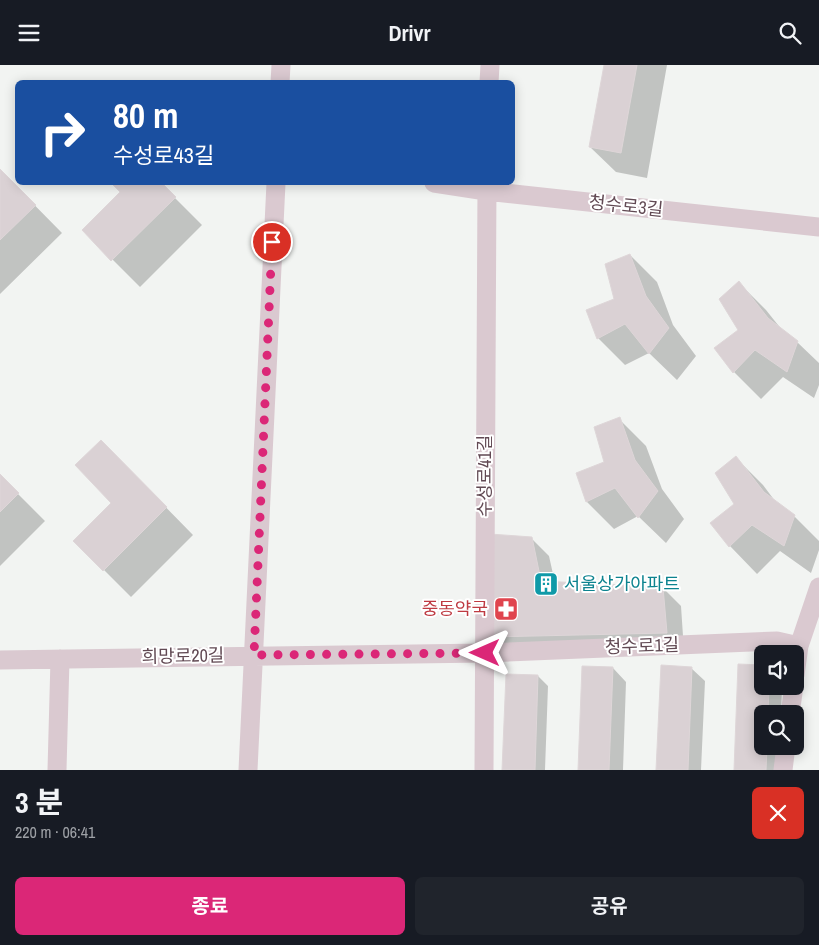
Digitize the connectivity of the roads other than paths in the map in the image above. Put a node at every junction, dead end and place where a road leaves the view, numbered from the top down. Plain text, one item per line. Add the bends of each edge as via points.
1 (281, 65) edge
2 (490, 65) edge
3 (280, 80) edge
4 (489, 80) edge
5 (276, 185) edge
6 (460, 185) edge
7 (487, 187) edge
8 (819, 227) edge
9 (819, 587) edge
10 (795, 645) edge
11 (799, 645) edge
12 (485, 653) junction
13 (254, 655) junction
14 (60, 659) junction
15 (0, 660) edge
16 (785, 755) edge
17 (57, 770) edge
18 (248, 770) edge
19 (484, 770) edge
20 (783, 770) edge

1 - 3 street
2 - 4 street
5 - 13 street
6 - 7 street, 청수로3길
7 - 8 street, 청수로3길
7 - 12 street, 수성로41길
9 - 11 street
10 - 12 street, 청수로1길 via 778,641
12 - 13 street, 희망로20길
12 - 19 street, 수성로41길
13 - 14 street, 희망로20길
13 - 18 street
14 - 15 street, 희망로20길
14 - 17 street
16 - 20 street

